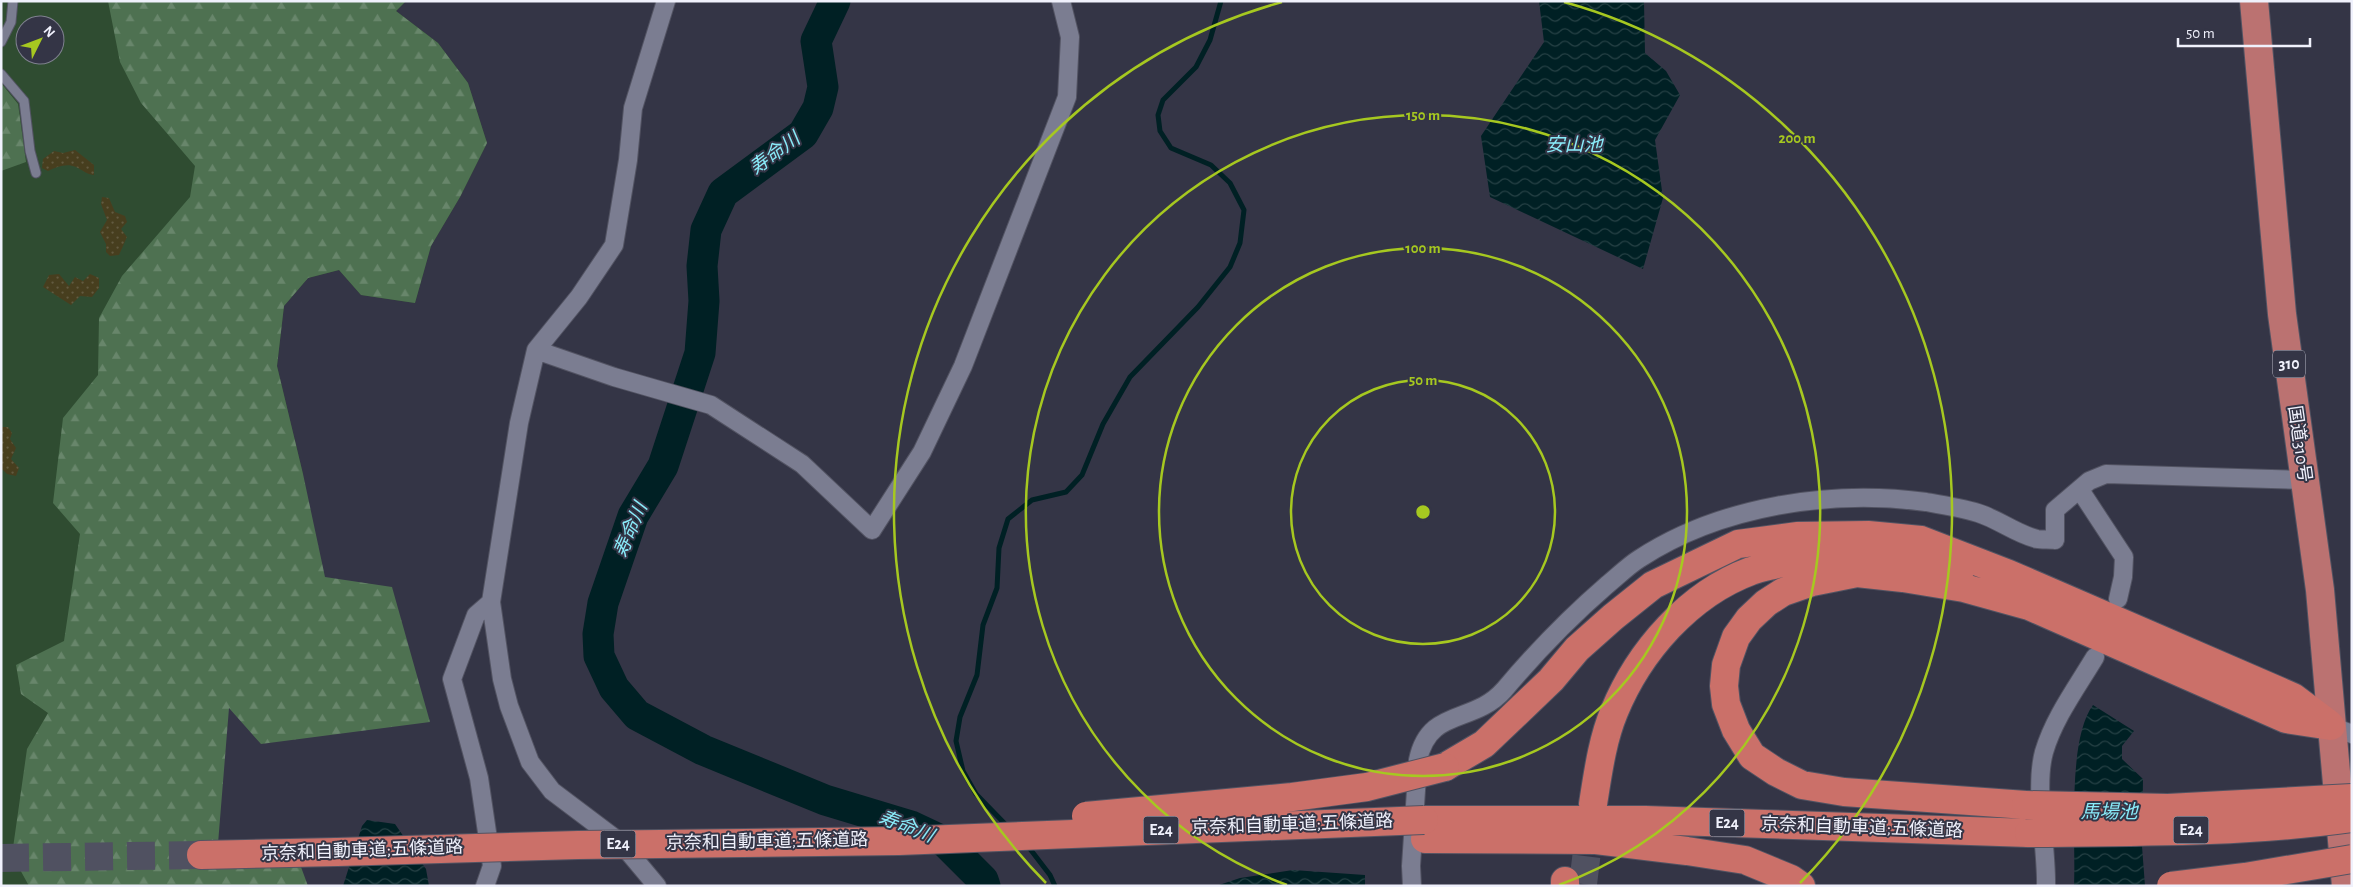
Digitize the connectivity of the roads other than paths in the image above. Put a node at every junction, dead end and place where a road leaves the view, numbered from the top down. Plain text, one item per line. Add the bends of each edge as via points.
1 (13, 1) edge
2 (666, 1) edge
3 (1061, 1) edge
4 (2254, 1) edge
5 (1, 42) edge
6 (1, 74) edge
7 (36, 173) dead end
8 (536, 350) junction
9 (2304, 480) junction
10 (2080, 490) junction
11 (1798, 536) junction
12 (2118, 599) dead end
13 (491, 602) junction
14 (2028, 606) junction
15 (2095, 658) dead end
16 (2342, 730) edge
17 (2352, 798) edge
18 (2352, 818) edge
19 (1425, 829) junction
20 (899, 841) junction
21 (201, 855) tunnel mouth
22 (2352, 859) edge
23 (485, 886) edge
24 (657, 886) edge
25 (1412, 886) edge
26 (1801, 886) edge
27 (2046, 886) edge
28 (2171, 886) edge
29 (2346, 886) edge

1 - 5 lane via 11,22
2 - 8 street via 633,108 614,245 579,297
3 - 8 street via 1070,37 1067,98 963,366 922,452 872,530 802,464 711,405
4 - 9 highway, 国道310号 / 310 via 2282,314
6 - 7 lane via 24,101
8 - 13 street via 519,424
9 - 10 street via 2106,474 2089,481
9 - 16 highway, 国道310号 / 310
10 - 12 street via 2124,557
10 - 25 street via 2055,510 2056,540 2037,539 1979,513 1876,496 1825,499 1724,518 1670,540 1638,560 1552,635 1502,692 1477,710 1439,723 1432,730 1418,760
11 - 14 highway via 1732,566 1683,598 1648,627 1620,666 1598,711 1584,755 1584,803 1614,712 1635,670 1674,622 1707,594 1751,571 1808,556 1855,550 1920,561 1976,580
11 - 16 highway via 1868,535 1930,543 2293,697
11 - 20 highway, bridge via 1738,544 1653,585 1577,649 1545,686 1484,744 1445,768 1367,787 978,828
13 - 23 street via 476,615 452,679 479,778 492,866
13 - 24 street via 502,679 530,762 552,792 621,843
14 - 16 highway via 2286,719
14 - 17 highway, bridge via 1964,588 1857,573 1812,582 1783,592 1766,603 1736,637 1726,665 1726,704 1736,730 1752,756 1802,785 1844,792 2026,805 2168,808
15 - 27 street via 2054,726 2044,753 2041,790
16 - 29 highway, 国道310号 / 310
18 - 19 highway, 京奈和自動車道;五條道路 / E24, bridge via 2300,825 2174,831 2029,833 1645,820
19 - 20 highway, 京奈和自動車道;五條道路 / E24, bridge via 1326,823
19 - 26 highway via 1596,840 1687,851 1744,860
20 - 21 highway, 京奈和自動車道;五條道路 / E24, bridge via 578,844
22 - 28 highway, bridge

